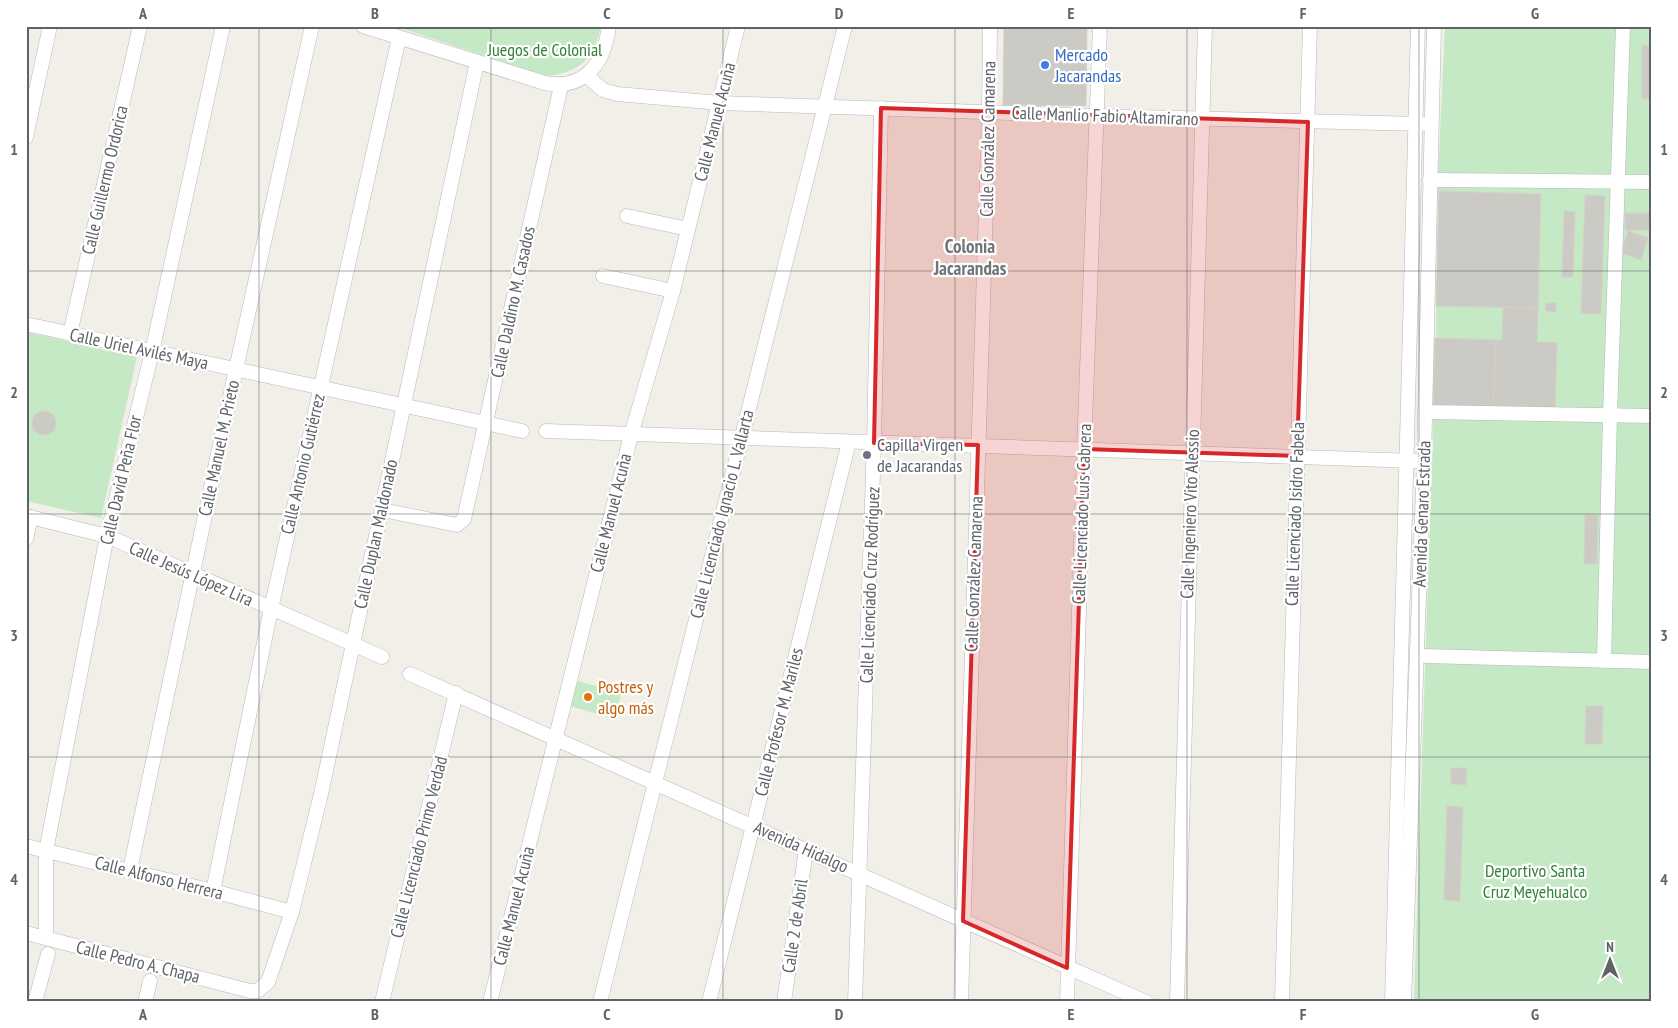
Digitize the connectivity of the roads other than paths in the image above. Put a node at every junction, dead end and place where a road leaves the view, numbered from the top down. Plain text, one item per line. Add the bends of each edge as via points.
1 (50, 26) edge
2 (140, 26) edge
3 (223, 26) edge
4 (312, 26) edge
5 (363, 26) edge
6 (609, 26) edge
7 (738, 26) edge
8 (845, 26) edge
9 (990, 26) edge
10 (1100, 26) edge
11 (1205, 26) edge
12 (1310, 26) edge
13 (1418, 26) edge
14 (1434, 26) edge
15 (1623, 26) edge
16 (399, 38) junction
17 (477, 62) junction
18 (586, 75) junction
19 (561, 86) junction
20 (720, 103) junction
21 (825, 106) junction
22 (881, 108) junction
23 (989, 112) junction
24 (1095, 116) junction
25 (1202, 119) junction
26 (1308, 122) junction
27 (1415, 124) junction
28 (1431, 124) junction
29 (26, 137) edge
30 (1430, 180) junction
31 (1618, 182) junction
32 (1652, 182) edge
33 (627, 216) dead end
34 (688, 229) junction
35 (603, 276) dead end
36 (672, 291) junction
37 (26, 324) edge
38 (70, 334) junction
39 (152, 352) junction
40 (236, 370) junction
41 (320, 388) junction
42 (402, 405) junction
43 (1425, 412) junction
44 (1610, 415) junction
45 (1652, 416) edge
46 (486, 424) junction
47 (522, 431) dead end
48 (546, 431) dead end
49 (631, 435) junction
50 (741, 439) junction
51 (849, 442) junction
52 (874, 443) junction
53 (978, 445) junction
54 (1084, 449) junction
55 (1191, 453) junction
56 (1297, 456) junction
57 (1406, 460) junction
58 (1424, 461) junction
59 (382, 510) junction
60 (29, 516) edge
61 (107, 536) junction
62 (26, 539) edge
63 (193, 574) junction
64 (271, 609) junction
65 (352, 644) junction
66 (1426, 656) dead end
67 (382, 657) dead end
68 (1604, 661) junction
69 (1652, 662) edge
70 (410, 674) dead end
71 (456, 693) junction
72 (556, 738) junction
73 (656, 782) junction
74 (753, 826) junction
75 (26, 846) edge
76 (806, 850) junction
77 (46, 851) junction
78 (130, 870) junction
79 (860, 874) junction
80 (213, 891) junction
81 (292, 912) junction
82 (963, 921) junction
83 (26, 934) edge
84 (46, 938) junction
85 (48, 954) dead end
86 (1067, 968) junction
87 (150, 981) dead end
88 (250, 991) joint
89 (35, 1002) edge
90 (145, 1002) edge
91 (382, 1002) edge
92 (490, 1002) edge
93 (600, 1002) edge
94 (710, 1002) edge
95 (784, 1002) edge
96 (855, 1002) edge
97 (961, 1002) edge
98 (1067, 1002) edge
99 (1146, 1002) edge
100 (1177, 1002) edge
101 (1282, 1002) edge
102 (1392, 1002) edge
103 (1404, 1002) edge

1 - 29 street
2 - 38 street, Calle Guillermo Ordorica
3 - 39 street, Calle David Peña Flor
4 - 40 street, Calle Manuel M. Prieto
5 - 16 street
6 - 18 street via 598,62
7 - 20 street, Calle Manuel Acuña
8 - 21 street, Calle Licenciado Ignacio L. Vallarta
9 - 23 street, Calle González Camarena
10 - 24 street, Calle Licenciado Luis Cabrera
11 - 25 street, Calle Ingeniero Vito Alessio
12 - 26 street, Calle Licenciado Isidro Fabela
13 - 27 street, Avenida Genaro Estrada
14 - 28 street, Avenida Genaro Estrada
15 - 31 street
16 - 17 street
16 - 41 street, Calle Antonio Gutiérrez
17 - 19 street
17 - 42 street, Calle Duplan Maldonado
18 - 19 street via 575,83
18 - 20 street, Calle Manlio Fabio Altamirano via 603,90 617,94
19 - 46 street, Calle Daldino M. Casados
20 - 21 street, Calle Manlio Fabio Altamirano
20 - 34 street, Calle Manuel Acuña
21 - 22 street, Calle Manlio Fabio Altamirano
21 - 50 street, Calle Licenciado Ignacio L. Vallarta
22 - 23 street, Calle Manlio Fabio Altamirano
22 - 52 street, Calle Licenciado Cruz Rodríguez
23 - 24 street, Calle Manlio Fabio Altamirano
23 - 53 street, Calle González Camarena
24 - 25 street, Calle Manlio Fabio Altamirano
24 - 54 street, Calle Licenciado Luis Cabrera
25 - 26 street, Calle Manlio Fabio Altamirano
25 - 55 street, Calle Ingeniero Vito Alessio
26 - 27 street, Calle Manlio Fabio Altamirano
26 - 56 street, Calle Licenciado Isidro Fabela
27 - 28 street, Calle Manlio Fabio Altamirano
27 - 57 street, Avenida Genaro Estrada
28 - 30 street, Avenida Genaro Estrada
30 - 31 street
30 - 43 street, Avenida Genaro Estrada
31 - 32 street
31 - 44 street
33 - 34 street
34 - 36 street, Calle Manuel Acuña
35 - 36 street
36 - 49 street, Calle Manuel Acuña
37 - 38 street, Calle Uriel Avilés Maya
38 - 39 street, Calle Uriel Avilés Maya
39 - 40 street, Calle Uriel Avilés Maya
39 - 61 street, Calle David Peña Flor
40 - 41 street, Calle Uriel Avilés Maya
40 - 63 street, Calle Manuel M. Prieto
41 - 42 street, Calle Uriel Avilés Maya
41 - 64 street, Calle Antonio Gutiérrez
42 - 46 street, Calle Uriel Avilés Maya
42 - 59 street, Calle Duplan Maldonado
43 - 44 street
43 - 58 street, Avenida Genaro Estrada
44 - 45 street
44 - 68 street
46 - 47 street, Calle Uriel Avilés Maya
46 - 59 street, Calle Daldino M. Casados via 464,519 457,525
48 - 49 street
49 - 50 street
49 - 72 street, Calle Manuel Acuña
50 - 51 street
50 - 73 street, Calle Licenciado Ignacio L. Vallarta
51 - 52 street
51 - 74 street, Calle Profesor M. Mariles
52 - 53 street
52 - 79 street, Calle Licenciado Cruz Rodríguez
53 - 54 street
53 - 82 street, Calle González Camarena
54 - 55 street
54 - 86 street, Calle Licenciado Luis Cabrera
55 - 56 street
55 - 100 street, Calle Ingeniero Vito Alessio
56 - 57 street
56 - 101 street, Calle Licenciado Isidro Fabela
57 - 58 street
57 - 102 street, Avenida Genaro Estrada
58 - 103 street, Avenida Genaro Estrada
59 - 65 street, Calle Duplan Maldonado
60 - 61 street, Calle Jesús López Lira
60 - 62 street
61 - 63 street, Calle Jesús López Lira
61 - 77 street, Calle David Peña Flor
63 - 64 street, Calle Jesús López Lira
63 - 78 street, Calle Manuel M. Prieto
64 - 65 street, Calle Jesús López Lira
64 - 80 street, Calle Antonio Gutiérrez
65 - 67 street, Calle Jesús López Lira
65 - 81 street, Calle Duplan Maldonado via 321,794
66 - 68 street
68 - 69 street
70 - 71 street, Avenida Hidalgo
71 - 72 street, Avenida Hidalgo
71 - 91 street, Calle Licenciado Primo Verdad
72 - 73 street, Avenida Hidalgo
72 - 92 street, Calle Manuel Acuña
73 - 74 street, Avenida Hidalgo
73 - 93 street, Calle Licenciado Ignacio L. Vallarta
74 - 76 street, Avenida Hidalgo
74 - 94 street, Calle Profesor M. Mariles
75 - 77 street, Calle Alfonso Herrera
76 - 79 street, Avenida Hidalgo
76 - 95 street, Calle 2 de Abril
77 - 78 street, Calle Alfonso Herrera
77 - 84 street, Calle David Peña Flor
78 - 80 street, Calle Alfonso Herrera
79 - 82 street, Avenida Hidalgo
79 - 96 street, Calle Licenciado Cruz Rodríguez
80 - 81 street, Calle Alfonso Herrera
81 - 88 street, Calle Duplan Maldonado via 268,982 257,991
82 - 86 street, Avenida Hidalgo
82 - 97 street, Calle González Camarena
83 - 84 street, Calle Pedro A. Chapa
84 - 88 street, Calle Pedro A. Chapa
85 - 89 street
86 - 98 street, Calle Licenciado Luis Cabrera
86 - 99 street, Avenida Hidalgo
87 - 90 street

